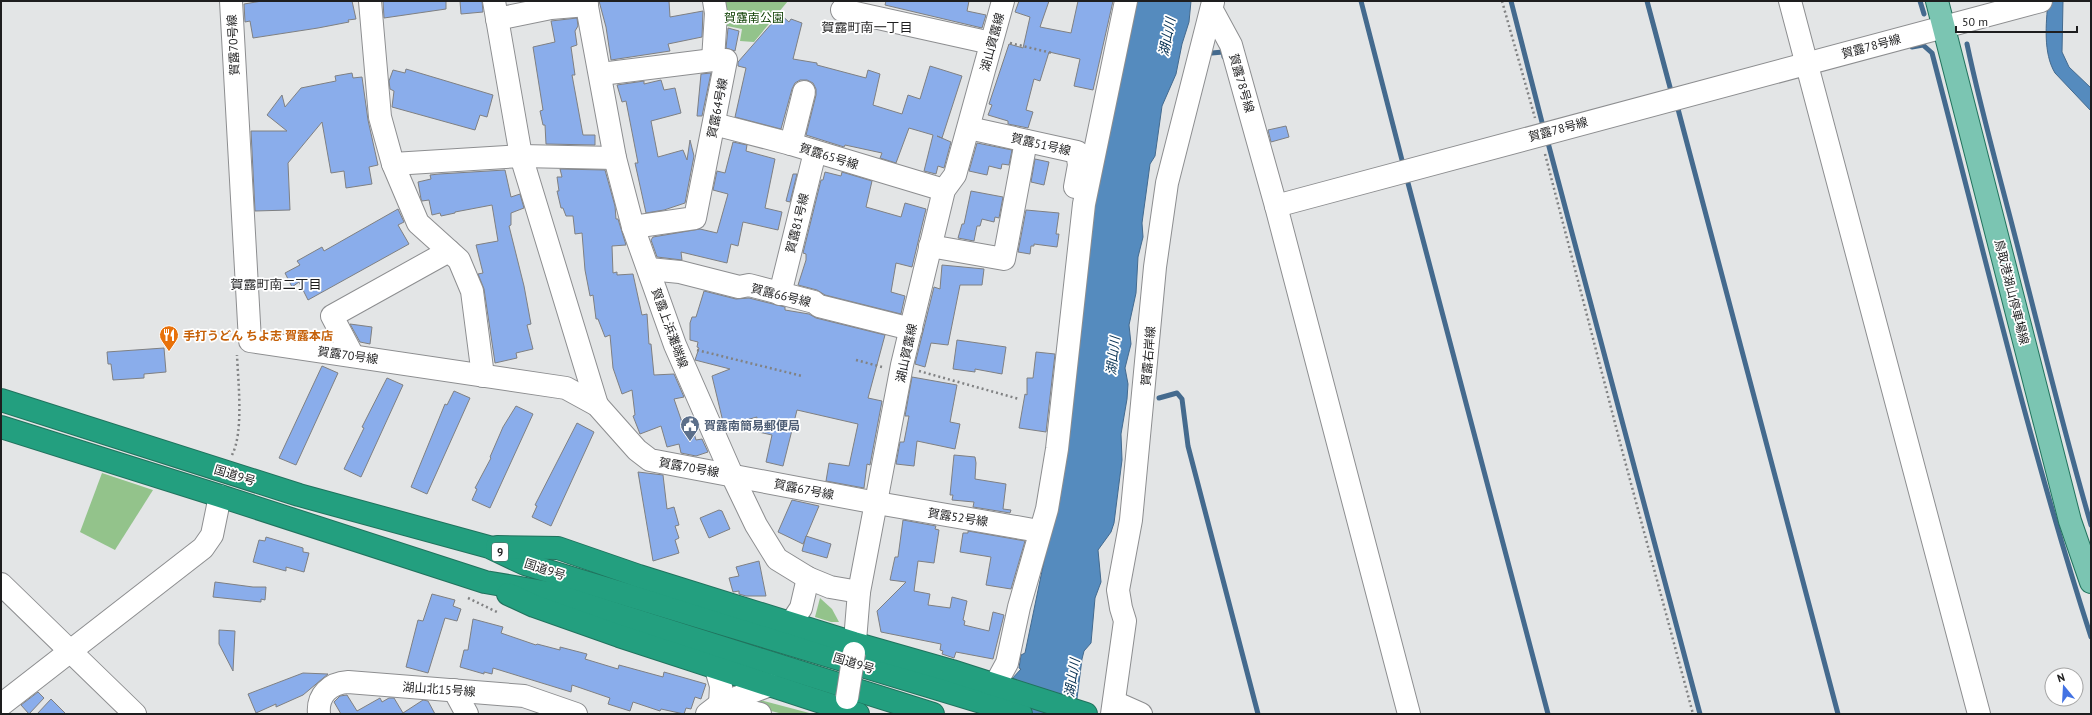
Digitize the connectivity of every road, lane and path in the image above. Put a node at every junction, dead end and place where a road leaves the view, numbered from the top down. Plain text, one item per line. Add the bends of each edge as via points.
1 (231, 1) edge
2 (370, 1) edge
3 (714, 1) edge
4 (1003, 1) edge
5 (1126, 1) edge
6 (1502, 1) edge
7 (1790, 1) edge
8 (1937, 1) edge
9 (2041, 1) edge
10 (587, 3) edge
11 (1213, 5) edge
12 (529, 6) edge
13 (495, 10) edge
14 (842, 10) dead end
15 (1944, 26) junction
16 (992, 41) junction
17 (1052, 53) dead end
18 (713, 60) junction
19 (1806, 63) junction
20 (600, 74) junction
21 (804, 92) dead end
22 (714, 124) junction
23 (969, 128) junction
24 (1540, 134) junction
25 (1026, 141) junction
26 (791, 144) junction
27 (815, 152) junction
28 (521, 156) junction
29 (615, 158) junction
30 (393, 164) junction
31 (944, 190) junction
32 (1084, 204) junction
33 (1276, 206) junction
34 (633, 227) junction
35 (930, 246) junction
36 (449, 251) junction
37 (649, 269) junction
38 (780, 294) junction
39 (911, 329) junction
40 (675, 345) junction
41 (353, 356) junction
42 (856, 360) dead end
43 (901, 369) junction
44 (483, 376) junction
45 (802, 376) dead end
46 (1019, 399) dead end
47 (1, 400) edge
48 (597, 405) junction
49 (1, 427) edge
50 (732, 475) junction
51 (220, 496) junction
52 (876, 503) junction
53 (1039, 531) junction
54 (489, 547) junction
55 (808, 578) junction
56 (485, 582) junction
57 (2091, 582) edge
58 (1, 584) edge
59 (860, 592) junction
60 (791, 623) junction
61 (854, 648) junction
62 (70, 652) junction
63 (716, 669) junction
64 (770, 685) junction
65 (454, 690) junction
66 (999, 693) junction
67 (1, 705) edge
68 (1113, 708) edge
69 (713, 709) edge
70 (849, 709) edge
71 (134, 714) edge
72 (319, 714) edge
73 (467, 714) edge
74 (576, 714) edge
75 (760, 714) edge
76 (933, 714) edge
77 (1020, 714) edge
78 (1086, 714) edge
79 (1141, 714) edge
80 (1409, 714) edge
81 (1693, 714) edge
82 (1979, 714) edge

1 - 41 street, 賀露70号線 via 250,341
2 - 30 street via 380,117
3 - 18 street via 716,13
4 - 16 street, 湖山賀露線
5 - 32 street
6 - 24 path via 1527,96
7 - 19 street
8 - 15 main road, 鳥取港湖山停車場線
9 - 15 street, 賀露78号線
10 - 12 street
10 - 20 street, 賀露上浜灘端線
11 - 33 street, 賀露78号線 via 1231,45
11 - 68 street, 賀露右岸線 via 1166,191 1131,520 1118,590 1125,621
12 - 13 street
13 - 28 street
14 - 16 street
15 - 19 street, 賀露78号線
15 - 57 main road, 鳥取港湖山停車場線 via 2070,521
16 - 17 path
16 - 23 street, 湖山賀露線
18 - 20 street, 賀露64号線
18 - 22 street, 賀露64号線 via 726,60
19 - 24 street, 賀露78号線
19 - 82 street
20 - 29 street, 賀露上浜灘端線
21 - 26 street
22 - 26 street, 賀露65号線
22 - 34 street, 賀露64号線 via 695,218
23 - 25 street, 賀露51号線
23 - 31 street, 湖山賀露線 via 955,175
24 - 33 street, 賀露78号線
24 - 81 path
25 - 32 street, 賀露51号線 via 1077,152 1079,165 1073,202
25 - 35 street via 1004,259
26 - 27 street, 賀露65号線
27 - 31 street, 賀露65号線
27 - 38 street, 賀露81号線
28 - 29 street
28 - 30 street
28 - 48 street
29 - 34 street, 賀露上浜灘端線
30 - 36 street via 418,223
31 - 35 street, 湖山賀露線
32 - 53 street via 1057,449 1046,509
33 - 80 street
34 - 37 street, 賀露上浜灘端線
35 - 39 street, 湖山賀露線
36 - 41 street via 332,316
36 - 44 street via 459,260 472,291
37 - 38 street, 賀露66号線 via 680,272 739,287 749,285
37 - 40 street, 賀露上浜灘端線
38 - 39 street, 賀露66号線
39 - 43 street, 湖山賀露線
40 - 45 path
40 - 50 street, 賀露上浜灘端線
41 - 44 street, 賀露70号線
42 - 43 path
43 - 46 path
43 - 52 street, 湖山賀露線
44 - 48 street, 賀露70号線 via 566,388
47 - 54 highway, 国道9号 / 9 via 298,495
48 - 50 street, 賀露70号線 via 637,450 650,460
49 - 51 highway, 国道9号
50 - 52 street, 賀露67号線
50 - 55 street, 賀露上浜灘端線 via 756,525 777,559
51 - 56 highway, 国道9号
51 - 62 street via 212,535 203,548
52 - 53 street, 賀露52号線
52 - 59 street, 湖山賀露線
53 - 66 street
54 - 60 highway, 9 via 558,548
54 - 66 highway, 国道9号 / 9 via 525,564
55 - 59 street, 賀露上浜灘端線 via 830,587
55 - 60 street via 801,608
56 - 63 highway via 534,606
56 - 76 highway, 国道9号 via 549,594
58 - 62 street
59 - 61 street, 湖山賀露線
60 - 61 highway, 9
61 - 66 highway, 9
61 - 70 street, 湖山賀露線, bridge
62 - 67 street
62 - 71 street
63 - 64 highway
63 - 69 street via 720,686
64 - 69 street
64 - 70 highway
65 - 72 street, 湖山北15号線 via 341,683 324,693 319,704
65 - 73 street
65 - 74 street, 湖山北15号線 via 524,696
66 - 77 highway, 国道9号 / 9
66 - 78 highway, 9
68 - 79 street
69 - 75 street

